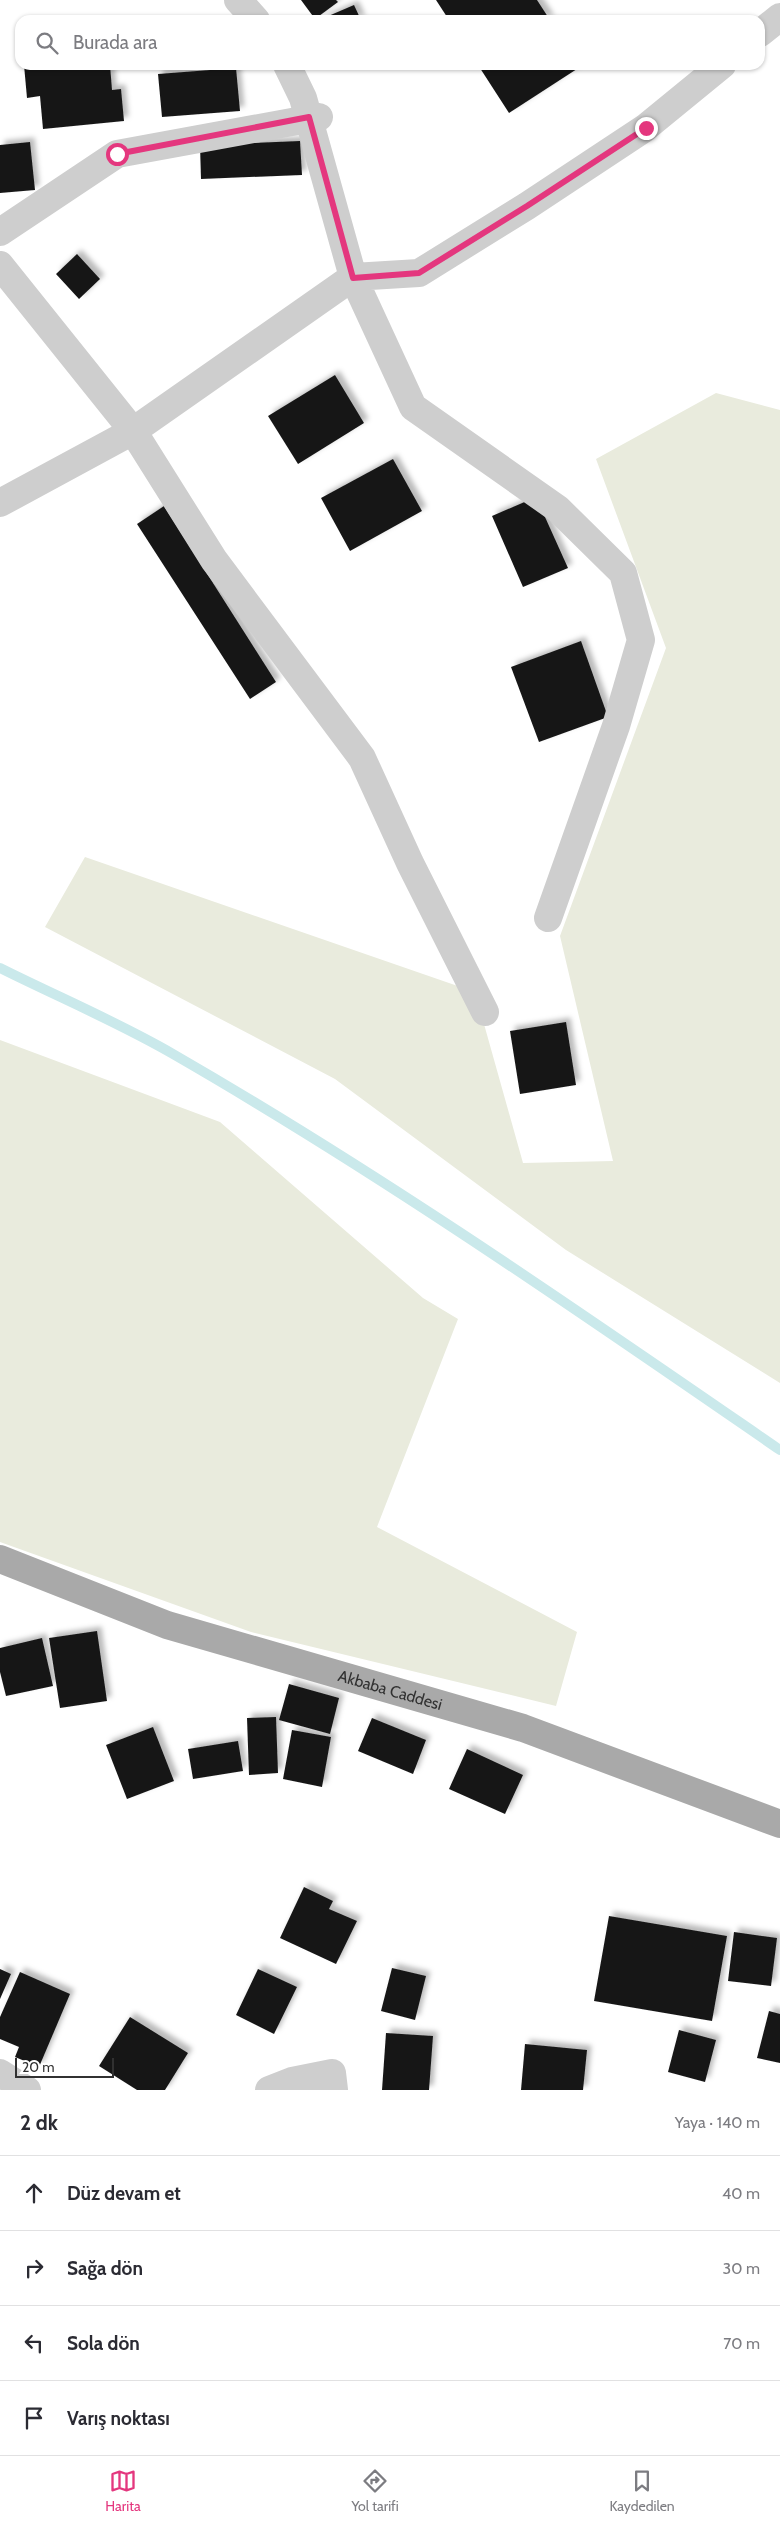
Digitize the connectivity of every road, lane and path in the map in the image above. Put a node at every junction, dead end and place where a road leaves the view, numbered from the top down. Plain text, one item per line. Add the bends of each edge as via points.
1 (238, 0) edge
2 (252, 15) edge
3 (780, 17) edge
4 (765, 30) edge
5 (289, 70) edge
6 (716, 70) edge
7 (314, 117) junction
8 (0, 232) edge
9 (0, 265) edge
10 (353, 278) junction
11 (133, 431) junction
12 (0, 503) edge
13 (548, 918) dead end
14 (485, 1012) dead end
15 (0, 1558) edge
16 (780, 1824) edge
17 (0, 2073) edge
18 (27, 2090) edge
19 (269, 2090) edge
20 (334, 2090) edge

1 - 2 street
3 - 4 street
5 - 7 street
6 - 10 street via 646,128 419,273
7 - 8 street via 117,154
7 - 10 street
9 - 11 street
10 - 11 street
10 - 13 street via 414,407 558,509 623,573 641,640 616,726
11 - 12 street
11 - 14 street via 214,560 362,758
15 - 16 main road, Akbaba Caddesi via 167,1625 523,1728
17 - 18 street
19 - 20 street via 292,2081 332,2073

